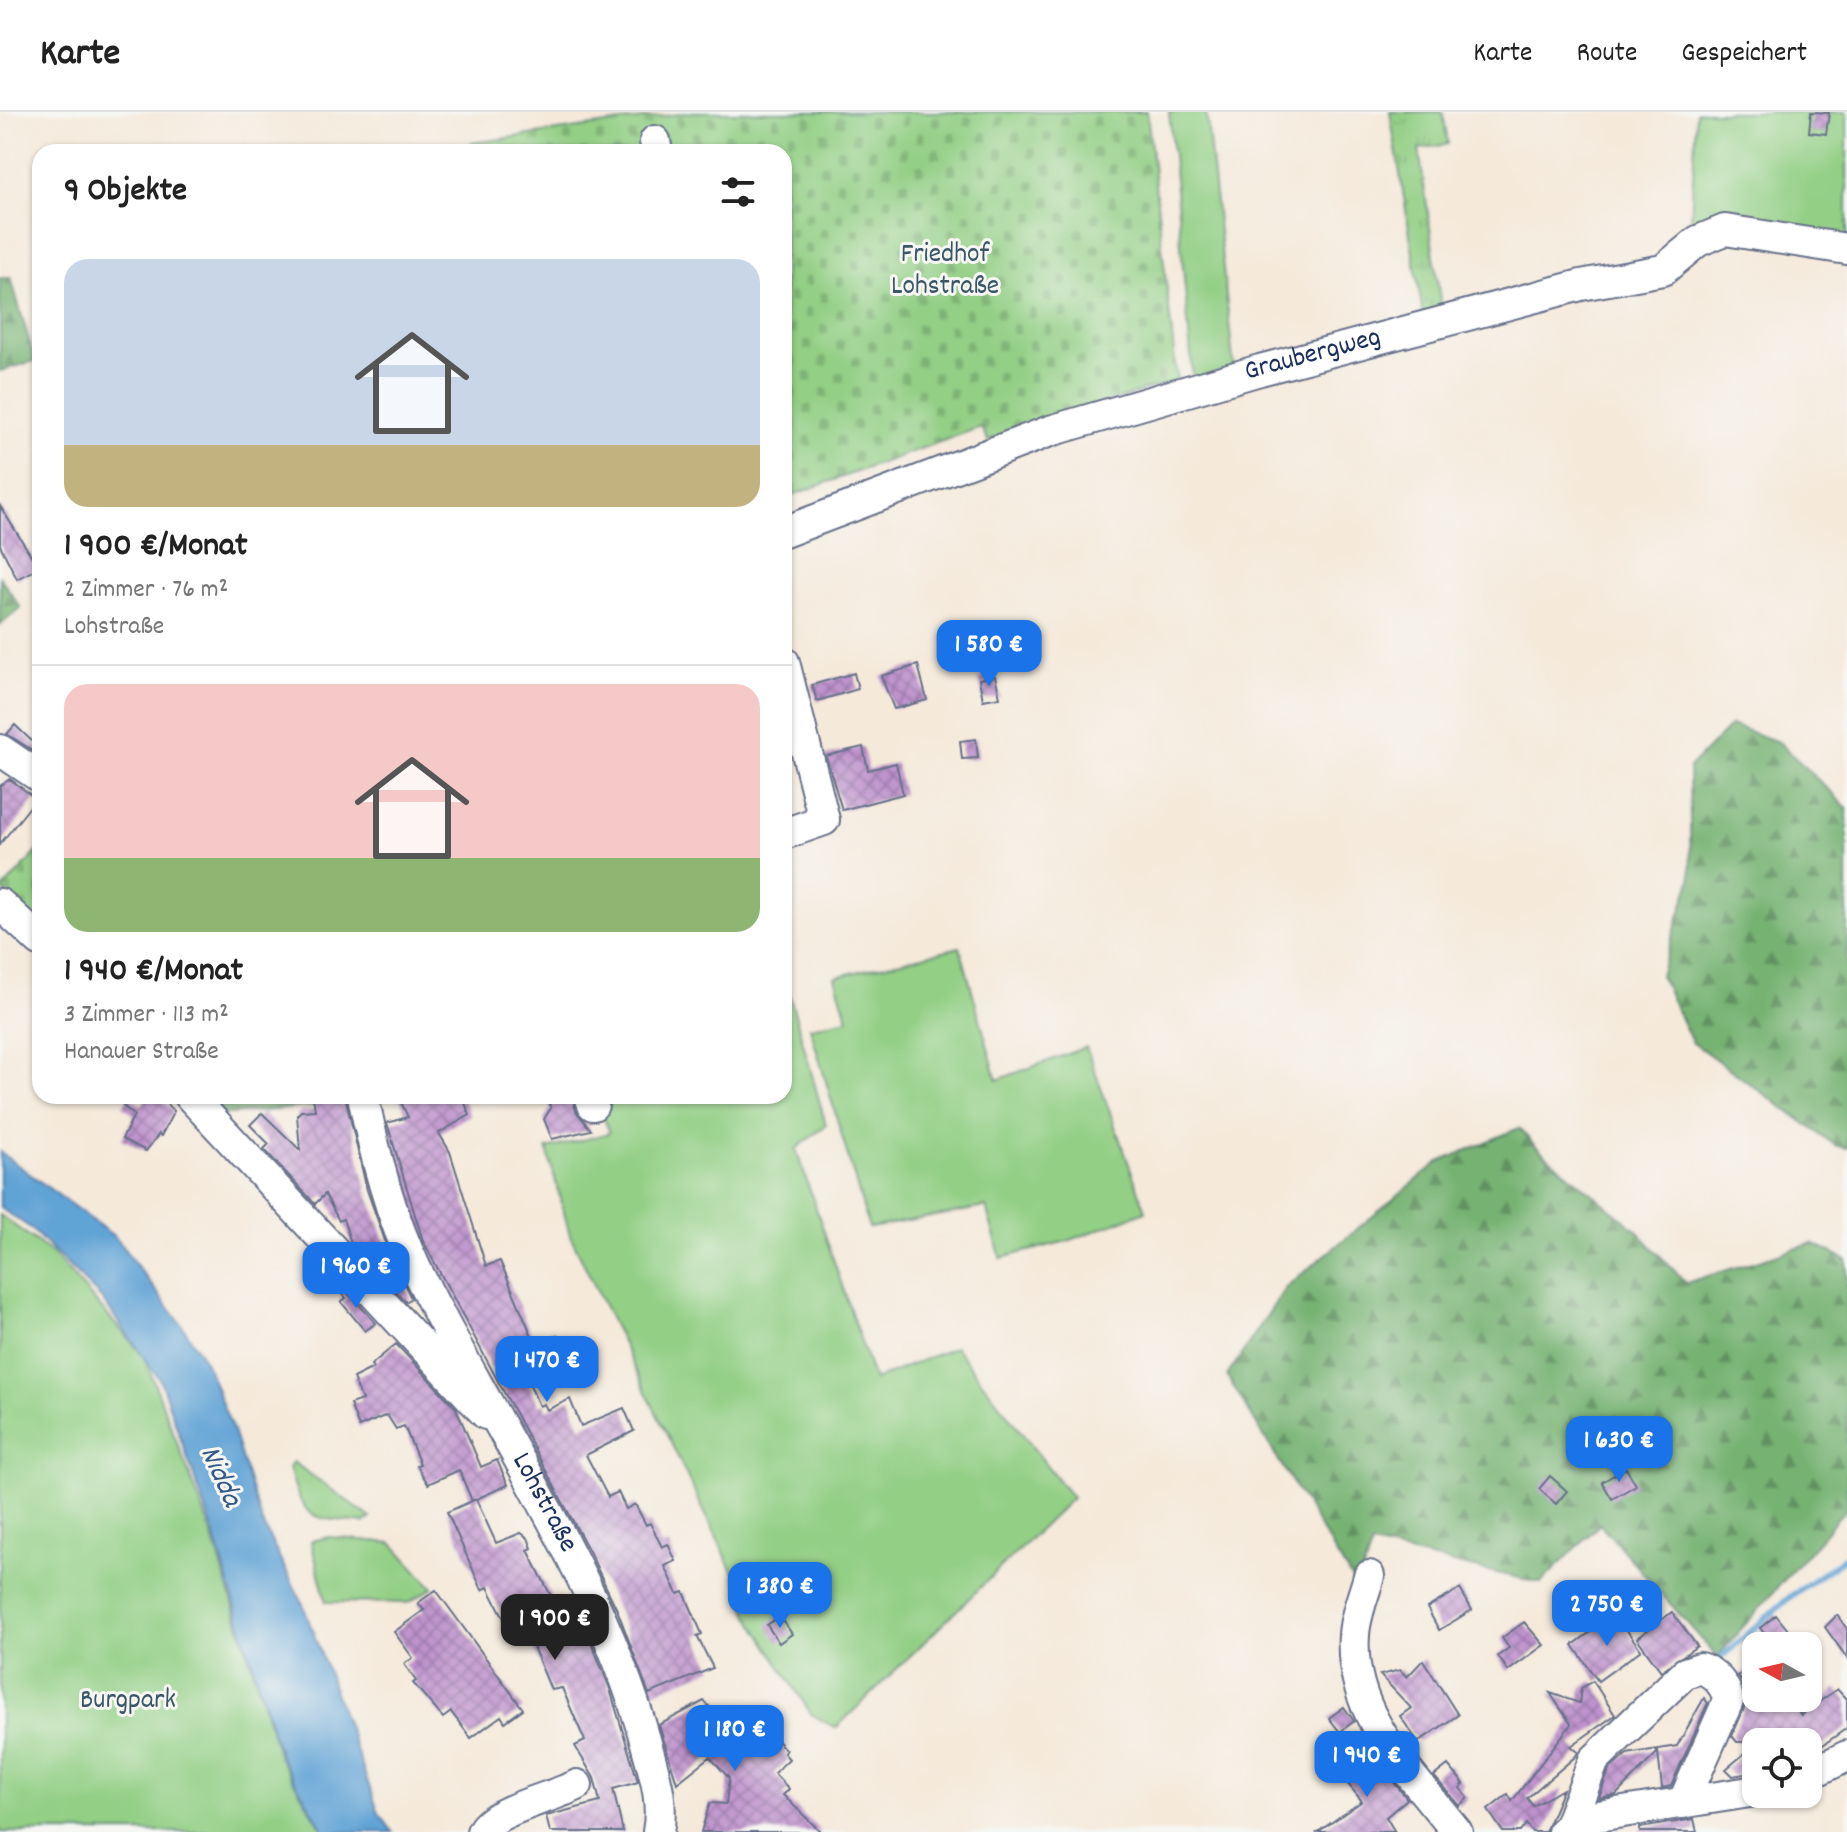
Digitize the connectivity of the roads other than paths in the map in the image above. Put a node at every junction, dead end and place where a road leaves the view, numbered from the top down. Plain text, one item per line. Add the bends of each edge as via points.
1 (1847, 249) edge
2 (792, 529) edge
3 (792, 694) edge
4 (0, 750) edge
5 (32, 772) edge
6 (792, 831) edge
7 (0, 904) edge
8 (32, 934) edge
9 (197, 1104) edge
10 (365, 1104) edge
11 (504, 1427) junction
12 (1369, 1576) dead end
13 (1847, 1756) edge
14 (1822, 1768) edge
15 (577, 1785) dead end
16 (1742, 1793) edge
17 (1683, 1803) junction
18 (1566, 1829) edge
19 (482, 1832) edge
20 (658, 1832) edge
21 (1457, 1832) edge

1 - 2 street, Graubergweg via 1725,230 1698,241 1663,270 1566,289 1050,431
3 - 6 street via 824,820
4 - 5 street
7 - 8 street
9 - 11 street via 474,1405
10 - 11 street, Lohstraße via 379,1169 404,1241
11 - 20 street, Lohstraße via 603,1625 629,1689 661,1799
12 - 21 street via 1354,1636 1366,1707 1393,1751
13 - 14 street
15 - 19 street via 493,1817
16 - 17 street
17 - 18 street via 1585,1818
17 - 18 street via 1728,1701 1715,1676 1700,1668 1685,1673 1594,1760

